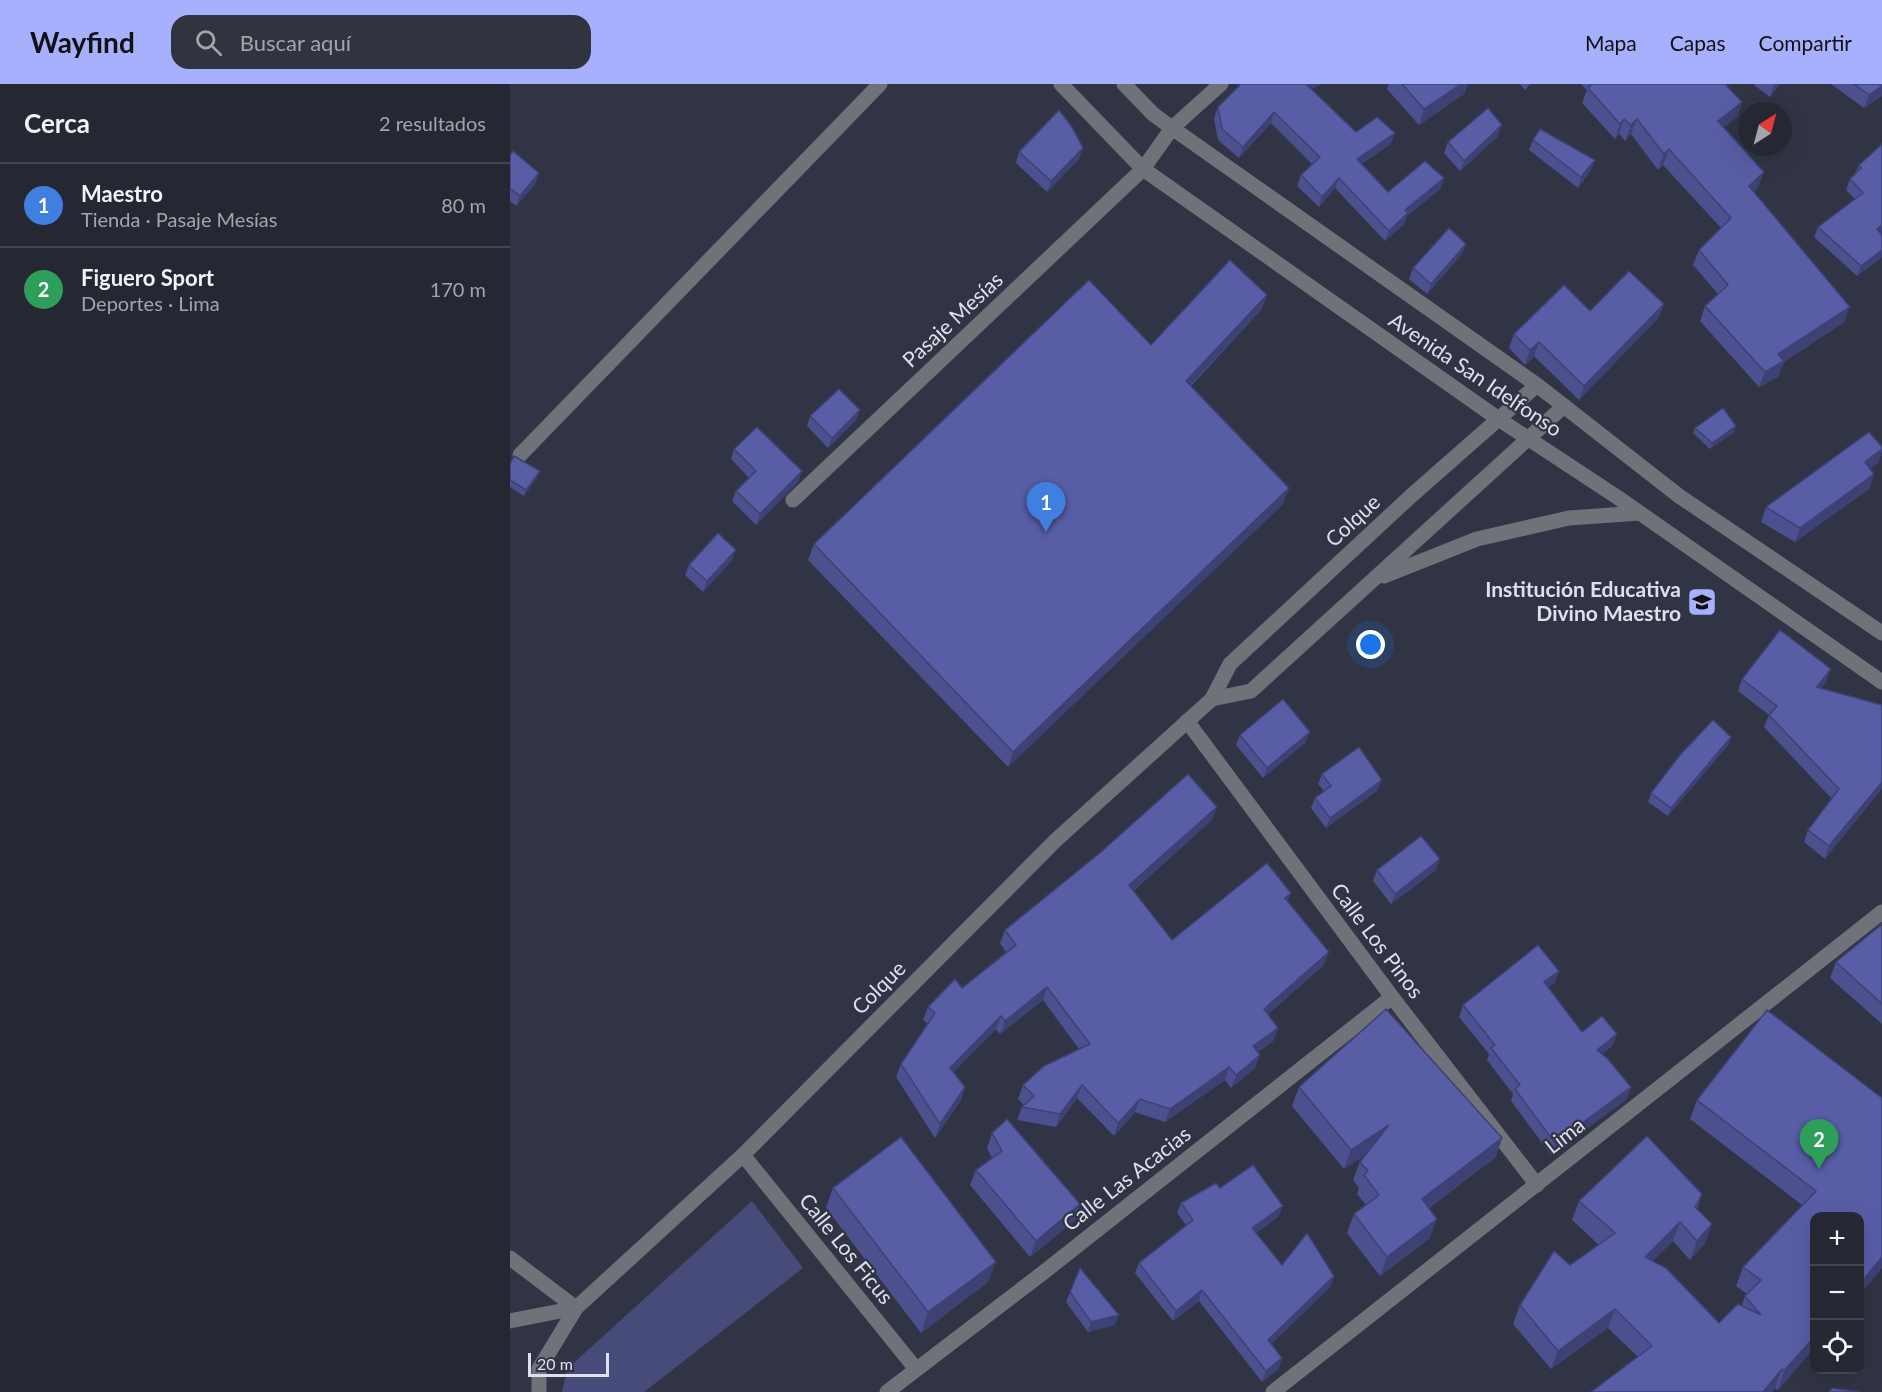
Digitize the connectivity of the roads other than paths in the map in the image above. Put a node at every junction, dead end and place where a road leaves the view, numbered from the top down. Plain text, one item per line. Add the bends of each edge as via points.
1 (880, 84) edge
2 (1061, 84) edge
3 (1124, 84) edge
4 (1221, 84) edge
5 (1172, 128) junction
6 (1143, 169) junction
7 (1537, 385) junction
8 (1564, 406) junction
9 (1500, 420) junction
10 (1530, 439) junction
11 (520, 455) dead end
12 (793, 500) dead end
13 (1640, 513) junction
14 (1376, 579) junction
15 (1882, 633) edge
16 (1882, 682) edge
17 (1212, 699) junction
18 (1187, 721) junction
19 (1882, 912) edge
20 (1392, 997) junction
21 (743, 1155) junction
22 (1537, 1185) junction
23 (510, 1258) edge
24 (576, 1308) junction
25 (510, 1321) edge
26 (915, 1369) junction
27 (539, 1392) edge
28 (886, 1392) edge
29 (1273, 1392) edge

1 - 11 street
2 - 6 street, Avenida San Idelfonso
3 - 5 street, Avenida San Idelfonso
4 - 5 street, Pasaje Mesías
5 - 6 street, Pasaje Mesías
5 - 7 street, Avenida San Idelfonso
6 - 9 street, Avenida San Idelfonso
6 - 12 street, Pasaje Mesías
7 - 8 street, Avenida San Idelfonso
7 - 9 street, Colque
8 - 10 street, Colque
8 - 15 street, Avenida San Idelfonso via 1678,496
9 - 10 street, Avenida San Idelfonso
9 - 17 street, Colque via 1230,664
10 - 13 street, Avenida San Idelfonso
10 - 14 street, Colque
13 - 14 street, Colque via 1569,518 1477,539
13 - 16 street, Avenida San Idelfonso
14 - 17 street, Colque via 1251,690
17 - 18 street, Colque
18 - 20 street, Calle Los Pinos
18 - 21 street, Colque via 1056,840
19 - 22 street, Lima
20 - 22 street, Calle Los Pinos
20 - 26 street, Calle Las Acacias
21 - 24 street, Colque
21 - 26 street, Calle Los Ficus
22 - 29 street, Lima
23 - 24 street
24 - 25 street
24 - 27 street, Colque via 539,1369
26 - 28 street, Calle Las Acacias

